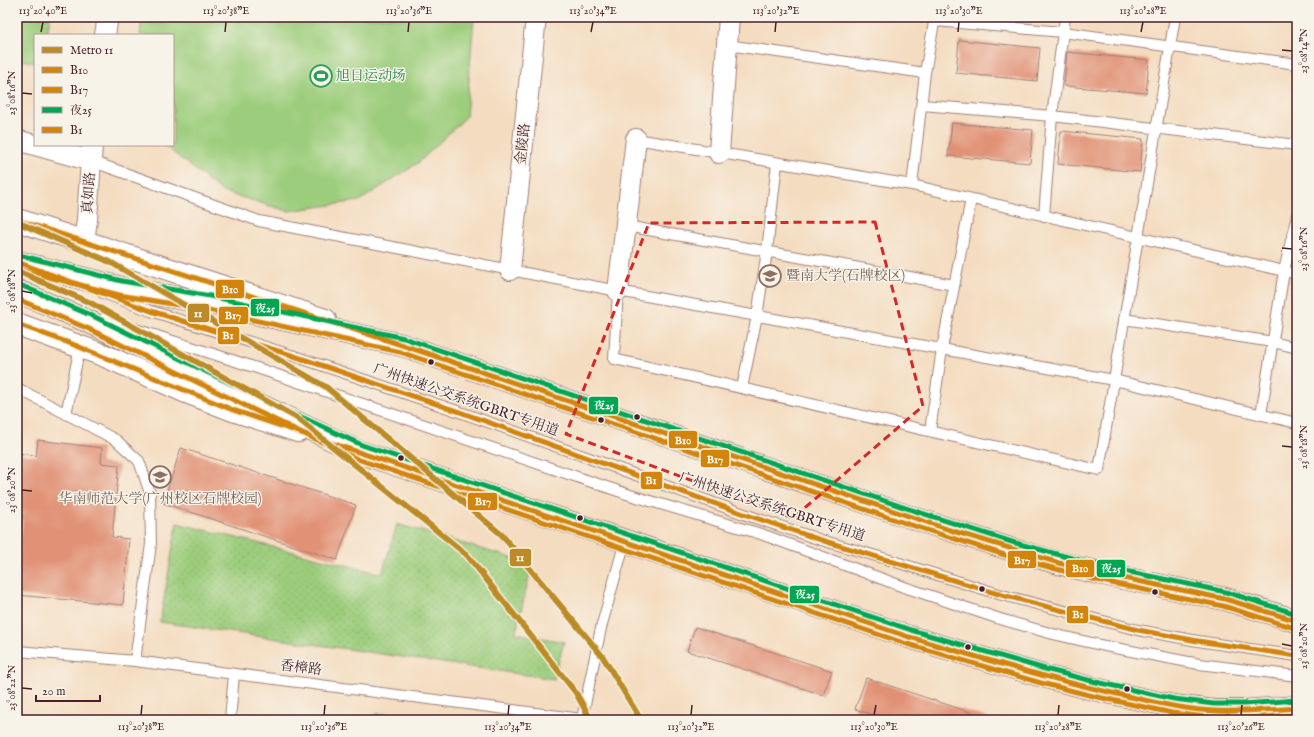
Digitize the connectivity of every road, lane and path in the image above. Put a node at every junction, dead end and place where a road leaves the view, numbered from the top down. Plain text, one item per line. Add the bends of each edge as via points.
1 (108, 17) edge
2 (536, 17) edge
3 (729, 17) edge
4 (1065, 17) edge
5 (1175, 17) edge
6 (935, 19) edge
7 (1063, 32) junction
8 (105, 34) edge
9 (727, 45) junction
10 (1169, 47) junction
11 (1297, 64) edge
12 (925, 73) junction
13 (922, 105) junction
14 (1052, 116) junction
15 (1156, 128) junction
16 (636, 139) joint
17 (17, 140) edge
18 (34, 143) edge
19 (1297, 145) edge
20 (52, 146) edge
21 (92, 153) edge
22 (719, 154) junction
23 (777, 163) junction
24 (912, 185) junction
25 (970, 199) junction
26 (1297, 215) edge
27 (1044, 216) junction
28 (17, 220) edge
29 (626, 226) junction
30 (1138, 237) junction
31 (84, 241) junction
32 (767, 251) junction
33 (20, 263) edge
34 (510, 270) junction
35 (1284, 271) junction
36 (1297, 274) edge
37 (954, 285) junction
38 (618, 291) junction
39 (22, 293) edge
40 (757, 316) junction
41 (1124, 319) junction
42 (17, 324) edge
43 (1273, 342) junction
44 (402, 345) junction
45 (80, 346) junction
46 (1297, 348) edge
47 (942, 349) junction
48 (1114, 380) junction
49 (17, 388) edge
50 (742, 388) junction
51 (66, 414) junction
52 (1262, 415) junction
53 (1297, 423) edge
54 (930, 431) junction
55 (359, 452) junction
56 (625, 540) junction
57 (1297, 621) edge
58 (17, 651) edge
59 (1297, 656) edge
60 (135, 661) junction
61 (234, 674) junction
62 (1297, 676) edge
63 (1295, 707) edge
64 (230, 720) edge

1 - 8 street
2 - 34 street, 金陵路
3 - 9 street
4 - 7 lane
5 - 10 lane
6 - 7 lane
6 - 12 lane
7 - 10 lane
7 - 14 lane
9 - 12 lane
9 - 22 street
10 - 11 lane
10 - 15 lane
12 - 13 lane
13 - 14 lane
13 - 24 lane
14 - 15 lane
14 - 27 lane
15 - 19 lane
15 - 30 lane
16 - 22 lane
16 - 29 street
17 - 18 street
20 - 21 street
21 - 31 street, 真如路
21 - 34 lane via 259,222
22 - 23 lane
23 - 24 lane
23 - 32 lane
24 - 25 lane
25 - 27 lane
25 - 37 lane
26 - 35 lane
27 - 30 lane
28 - 31 main road
29 - 32 lane
29 - 38 street
30 - 35 lane
30 - 41 lane
31 - 44 main road
32 - 37 lane
32 - 40 lane
33 - 44 main road via 121,288 209,303
33 - 59 lane, 广州快速公交系统GBRT专用道 via 151,311 294,356 586,456 821,540 1002,595 1131,628
34 - 38 lane
35 - 36 lane
35 - 43 lane
37 - 47 lane
38 - 40 lane
38 - 50 lane via 614,359
39 - 55 main road via 92,323
39 - 62 lane, 广州快速公交系统GBRT专用道 via 257,368 636,498 761,534 904,587 1000,619 1105,646 1192,663
40 - 47 lane
40 - 50 lane
41 - 43 lane
41 - 48 lane
42 - 45 main road
43 - 46 lane
43 - 52 lane
44 - 57 main road via 1010,549 1059,564 1225,599
45 - 51 lane
45 - 55 main road via 233,410
47 - 48 lane
47 - 54 lane
48 - 52 lane
48 - 54 lane via 1099,470
49 - 51 lane
50 - 54 lane
51 - 60 lane via 116,440 139,460 150,492 151,544
52 - 53 lane
55 - 56 main road
56 - 61 lane, 香樟路 via 601,628 582,719
56 - 63 main road via 909,638 1094,689 1173,706 1214,711
58 - 60 lane, 香樟路
60 - 61 lane, 香樟路
61 - 64 lane

